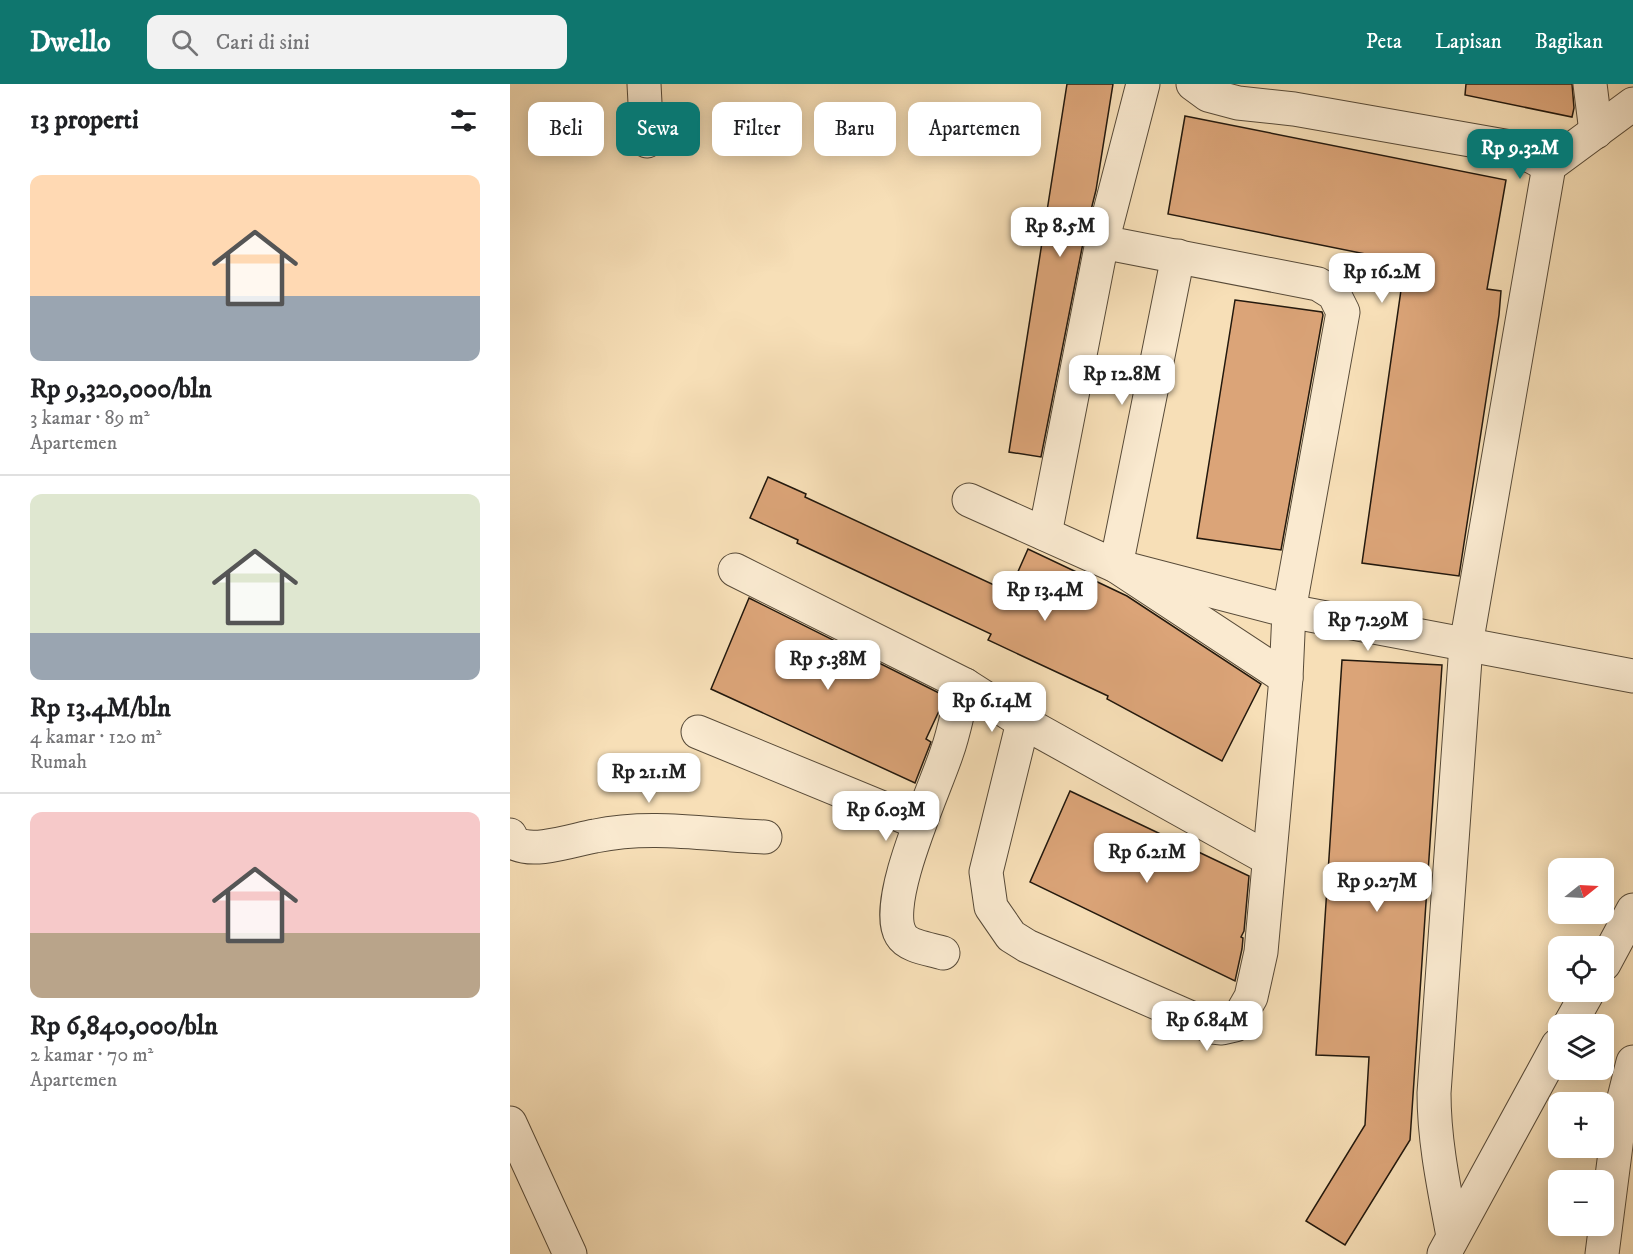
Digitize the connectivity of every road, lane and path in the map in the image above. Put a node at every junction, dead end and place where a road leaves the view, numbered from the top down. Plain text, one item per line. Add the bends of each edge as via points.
1 (644, 84) edge
2 (1143, 84) edge
3 (1193, 84) edge
4 (1590, 84) edge
5 (645, 102) edge
6 (1633, 104) edge
7 (1596, 132) junction
8 (1549, 166) junction
9 (1102, 242) junction
10 (1178, 256) junction
11 (969, 500) dead end
12 (1045, 534) junction
13 (1116, 566) junction
14 (735, 570) dead end
15 (1289, 611) junction
16 (1466, 645) junction
17 (1633, 676) edge
18 (1286, 678) junction
19 (965, 685) junction
20 (1023, 722) junction
21 (698, 732) dead end
22 (919, 823) junction
23 (510, 835) edge
24 (765, 837) dead end
25 (1269, 859) junction
26 (1633, 910) edge
27 (1614, 945) edge
28 (943, 953) dead end
29 (1633, 1062) edge
30 (1548, 1063) edge
31 (510, 1123) edge
32 (1448, 1245) edge
33 (570, 1254) edge
34 (1602, 1254) edge

1 - 5 street
2 - 9 street
3 - 8 street via 1208,95 1238,103 1303,110 1516,148
4 - 7 street
6 - 7 street
7 - 8 street
8 - 16 street
9 - 10 street
9 - 12 street
10 - 13 street
10 - 15 street via 1318,284 1334,294 1343,312
11 - 12 street
12 - 13 street
13 - 15 street
13 - 18 street
14 - 19 street
15 - 16 street
15 - 18 street
16 - 17 street
16 - 32 street via 1434,1093
18 - 25 street
19 - 20 street
19 - 22 street via 946,755
20 - 25 street
20 - 25 street via 986,872 991,907 1011,936 1027,946 1212,1027 1235,1025 1251,996 1257,970
21 - 22 street
22 - 28 street via 902,885 898,924 905,940
23 - 24 street via 514,843 528,848 660,829
26 - 27 street
29 - 34 street via 1620,1114
30 - 32 street
31 - 33 street

